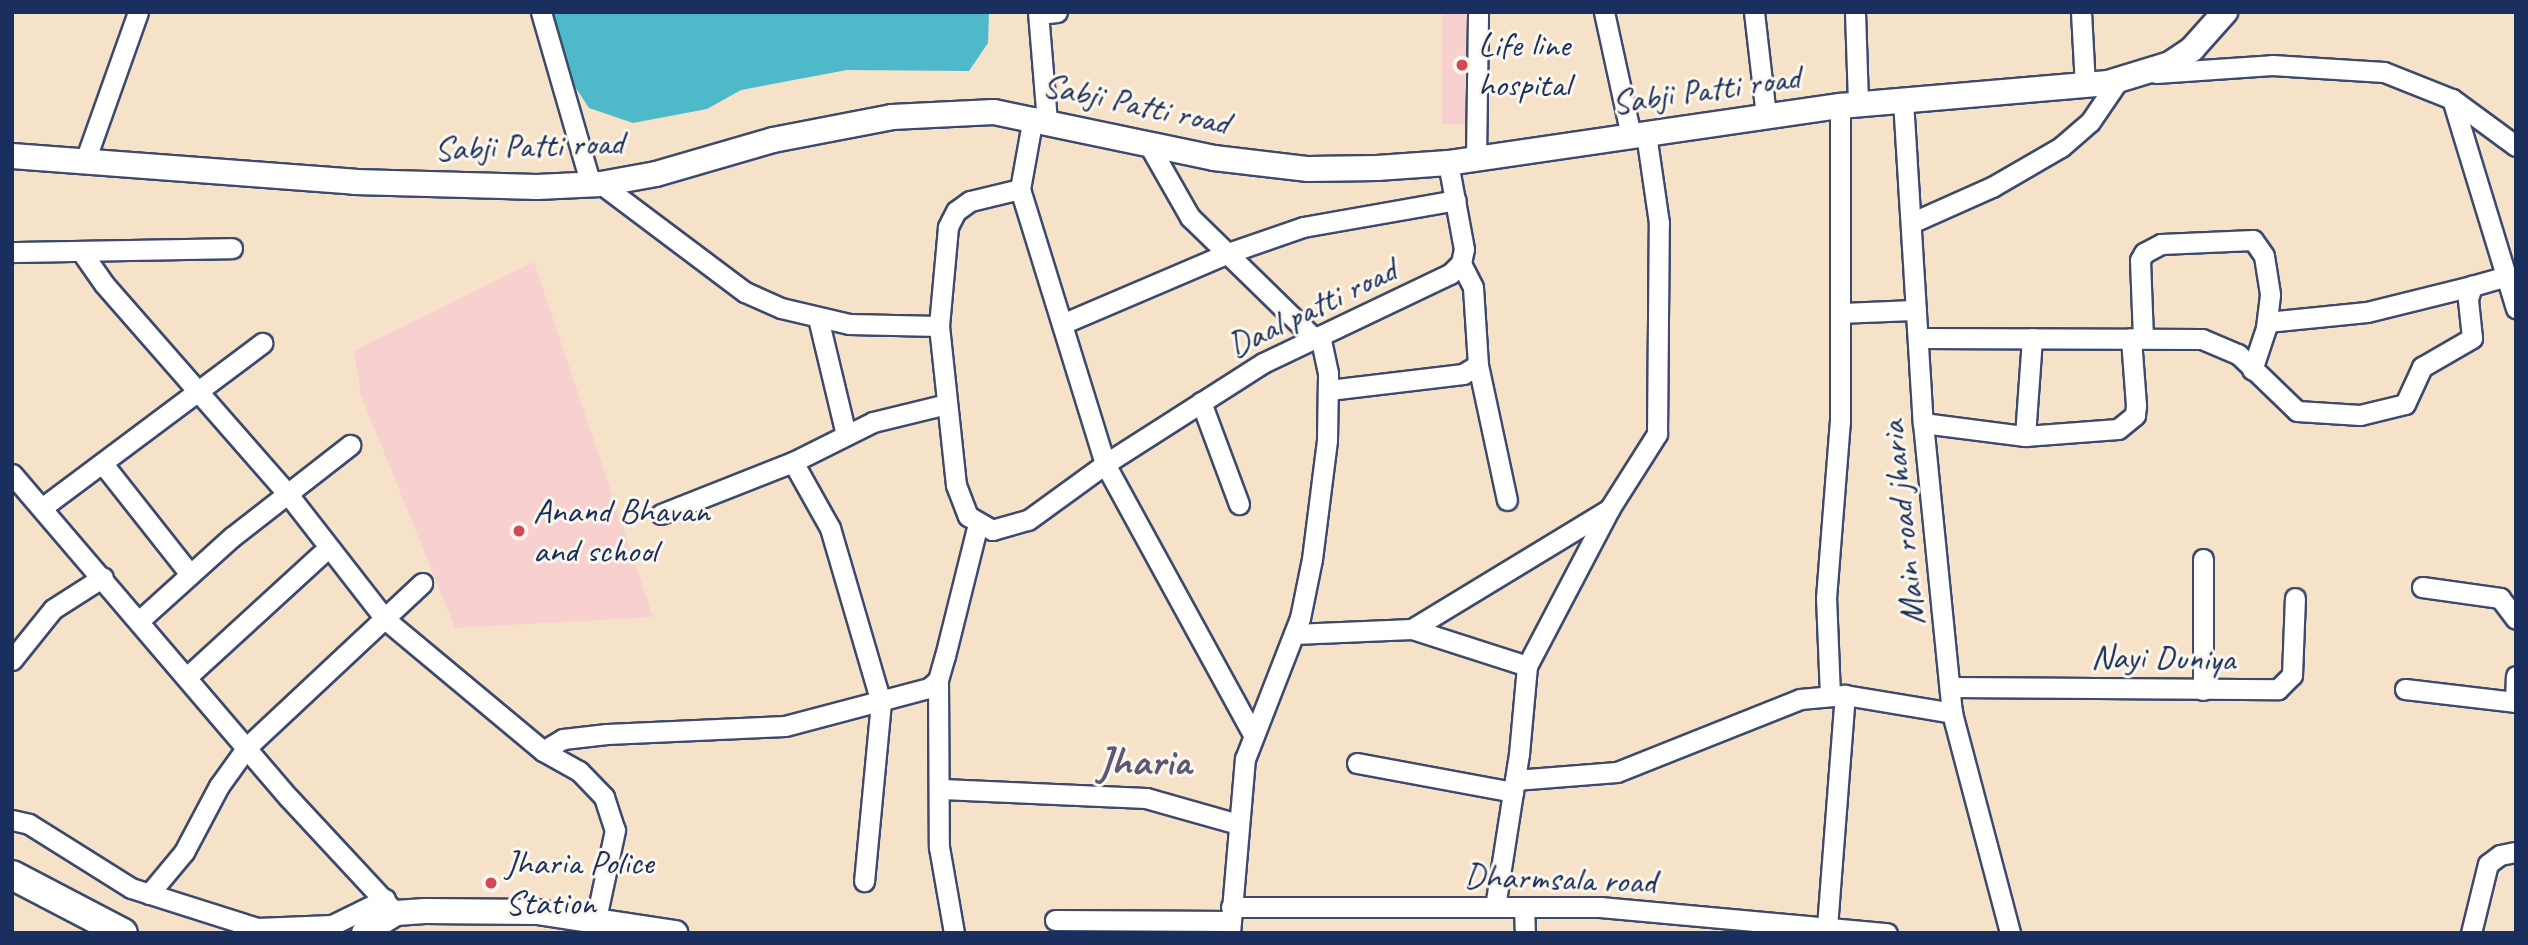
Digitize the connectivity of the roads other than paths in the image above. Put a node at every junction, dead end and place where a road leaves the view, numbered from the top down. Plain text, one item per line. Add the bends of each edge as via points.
1 (138, 12) edge
2 (541, 12) edge
3 (1478, 12) edge
4 (1604, 12) edge
5 (1754, 12) edge
6 (1855, 12) edge
7 (2081, 12) edge
8 (2225, 12) edge
9 (1045, 13) edge
10 (2148, 74) junction
11 (2118, 80) junction
12 (2085, 86) junction
13 (2452, 99) junction
14 (1903, 100) junction
15 (1849, 105) junction
16 (1766, 116) junction
17 (1040, 119) junction
18 (1638, 135) junction
19 (2516, 146) edge
20 (1150, 147) junction
21 (12, 156) edge
22 (1476, 159) junction
23 (85, 161) junction
24 (1448, 163) junction
25 (596, 185) junction
26 (1020, 189) junction
27 (1456, 200) junction
28 (1911, 223) junction
29 (232, 248) dead end
30 (81, 251) junction
31 (12, 252) edge
32 (1231, 252) junction
33 (1461, 263) junction
34 (2510, 279) edge
35 (2472, 286) junction
36 (2516, 308) edge
37 (1916, 310) junction
38 (1841, 313) junction
39 (818, 318) junction
40 (2267, 322) junction
41 (1062, 324) junction
42 (939, 326) junction
43 (1317, 337) junction
44 (1918, 338) junction
45 (2032, 338) junction
46 (2137, 338) junction
47 (262, 343) dead end
48 (1478, 365) junction
49 (2252, 370) junction
50 (1329, 390) junction
51 (199, 393) junction
52 (1202, 402) junction
53 (947, 404) junction
54 (1923, 423) junction
55 (846, 435) junction
56 (2025, 436) junction
57 (351, 445) dead end
58 (793, 462) junction
59 (103, 464) junction
60 (1105, 464) junction
61 (12, 474) edge
62 (287, 493) junction
63 (1507, 500) dead end
64 (1239, 504) dead end
65 (43, 507) junction
66 (1611, 508) junction
67 (661, 514) dead end
68 (978, 524) junction
69 (321, 554) dead end
70 (2203, 559) dead end
71 (190, 574) junction
72 (103, 577) junction
73 (422, 583) dead end
74 (2422, 587) dead end
75 (2295, 598) dead end
76 (2516, 619) edge
77 (140, 620) junction
78 (386, 620) junction
79 (1412, 629) junction
80 (1294, 634) junction
81 (12, 660) edge
82 (1527, 666) junction
83 (188, 676) junction
84 (2516, 676) edge
85 (938, 680) junction
86 (1951, 687) junction
87 (2405, 689) dead end
88 (2203, 690) junction
89 (1838, 695) junction
90 (881, 702) junction
91 (2516, 702) edge
92 (1952, 713) junction
93 (1252, 733) junction
94 (247, 747) junction
95 (543, 751) junction
96 (1357, 764) dead end
97 (1514, 786) junction
98 (942, 789) junction
99 (12, 820) edge
100 (1238, 824) junction
101 (2516, 852) edge
102 (12, 875) edge
103 (864, 881) dead end
104 (149, 894) junction
105 (390, 906) junction
106 (1495, 907) junction
107 (1524, 907) junction
108 (596, 919) junction
109 (1055, 920) dead end
110 (1230, 920) edge
111 (1820, 928) edge
112 (123, 933) edge
113 (364, 933) edge
114 (675, 933) edge
115 (954, 933) edge
116 (1525, 933) edge
117 (1887, 933) edge
118 (2010, 933) edge
119 (2471, 933) edge

1 - 23 street
2 - 25 street
3 - 22 street
4 - 18 street
5 - 16 street
6 - 15 street
7 - 12 street
8 - 10 main road, Sabji Patti road via 2192,48
9 - 17 street
10 - 11 main road, Sabji Patti road
10 - 13 street via 2272,65 2337,66 2384,72
11 - 12 main road, Sabji Patti road
11 - 28 street via 2090,122 2061,147 1992,187
12 - 14 main road, Sabji Patti road
13 - 19 street
13 - 34 street
14 - 15 main road, Sabji Patti road
14 - 28 street, Main road jharia
15 - 16 main road, Sabji Patti road
15 - 38 street
16 - 18 main road, Sabji Patti road
17 - 20 main road, Sabji Patti road
17 - 25 main road, Sabji Patti road via 994,112 892,117 773,140 691,165
17 - 26 street
18 - 22 main road, Sabji Patti road
18 - 66 street via 1659,223 1661,412 1650,450
20 - 24 main road, Sabji Patti road via 1308,169
20 - 32 street via 1190,216
21 - 23 main road, Sabji Patti road
22 - 24 main road, Sabji Patti road
23 - 25 main road, Sabji Patti road via 470,188
24 - 27 street
25 - 39 street via 745,292
26 - 41 street
26 - 42 street via 970,201 956,211 948,228
27 - 32 street via 1324,222
27 - 33 street via 1463,229
28 - 37 street, Main road jharia
29 - 30 street
30 - 31 street
30 - 51 street
32 - 41 street
32 - 43 street
33 - 43 street, Daal patti road via 1436,283
33 - 48 street via 1473,287
34 - 35 street
34 - 36 street
35 - 40 street via 2367,312
35 - 49 street via 2468,299 2472,338 2422,367 2410,398 2398,408 2360,415 2306,413 2286,404
37 - 38 street
37 - 44 street, Main road jharia
38 - 89 street via 1838,463 1826,598
39 - 42 street via 849,324
39 - 55 street
40 - 46 street via 2267,266 2253,240 2161,243 2140,260
40 - 49 street
41 - 60 street
42 - 53 street
43 - 50 street
43 - 52 street, Daal patti road via 1263,363
44 - 45 street
44 - 54 street, Main road jharia
45 - 46 street
45 - 56 street
46 - 49 street via 2220,343
46 - 56 street via 2136,405 2127,425
47 - 51 street
48 - 50 street via 1451,376
48 - 63 street
50 - 80 street via 1323,484
51 - 59 street
51 - 62 street
52 - 60 street, Daal patti road
52 - 64 street
53 - 55 street via 873,422
53 - 68 street via 956,485 968,516
54 - 56 street
54 - 86 street, Main road jharia
55 - 58 street
57 - 62 street
58 - 67 street
58 - 90 street via 830,528
59 - 65 street
59 - 71 street
60 - 68 street, Daal patti road via 1014,527 992,530
60 - 93 street
61 - 65 street
62 - 71 street
62 - 78 street
65 - 72 street
66 - 79 street
66 - 82 street
68 - 85 street
69 - 83 street
70 - 88 street
71 - 77 street
72 - 77 street
72 - 81 street via 37,624
73 - 78 street
74 - 76 street via 2500,598
75 - 88 street, Nayi Duniya via 2292,675 2286,684 2260,691
77 - 83 street
78 - 94 street
78 - 95 street
79 - 80 street
79 - 82 street
80 - 93 street
82 - 97 street
83 - 94 street
84 - 91 street
85 - 90 street via 917,693
85 - 98 street
86 - 88 street, Nayi Duniya
86 - 92 street, Main road jharia
87 - 91 street
89 - 92 street
89 - 97 street via 1769,709 1617,772
89 - 111 street
90 - 95 street via 785,726 607,734 563,739
90 - 103 street
92 - 118 street, Main road jharia
93 - 100 street
94 - 104 street via 219,786 184,852
94 - 105 street
95 - 108 street via 579,771 604,797 615,830
96 - 97 street
97 - 106 street
98 - 100 street via 1146,798
98 - 115 street via 939,847
99 - 104 street via 29,824 108,875
100 - 110 street
101 - 119 street via 2500,855 2488,864
102 - 112 highway
104 - 105 street via 232,923 280,929 332,925
105 - 108 main road
105 - 113 main road
106 - 107 street, Dharmsala road
106 - 110 street, Dharmsala road
107 - 111 street, Dharmsala road via 1600,907
107 - 116 street
108 - 114 main road
109 - 110 street, Dharmsala road
111 - 117 street, Dharmsala road

